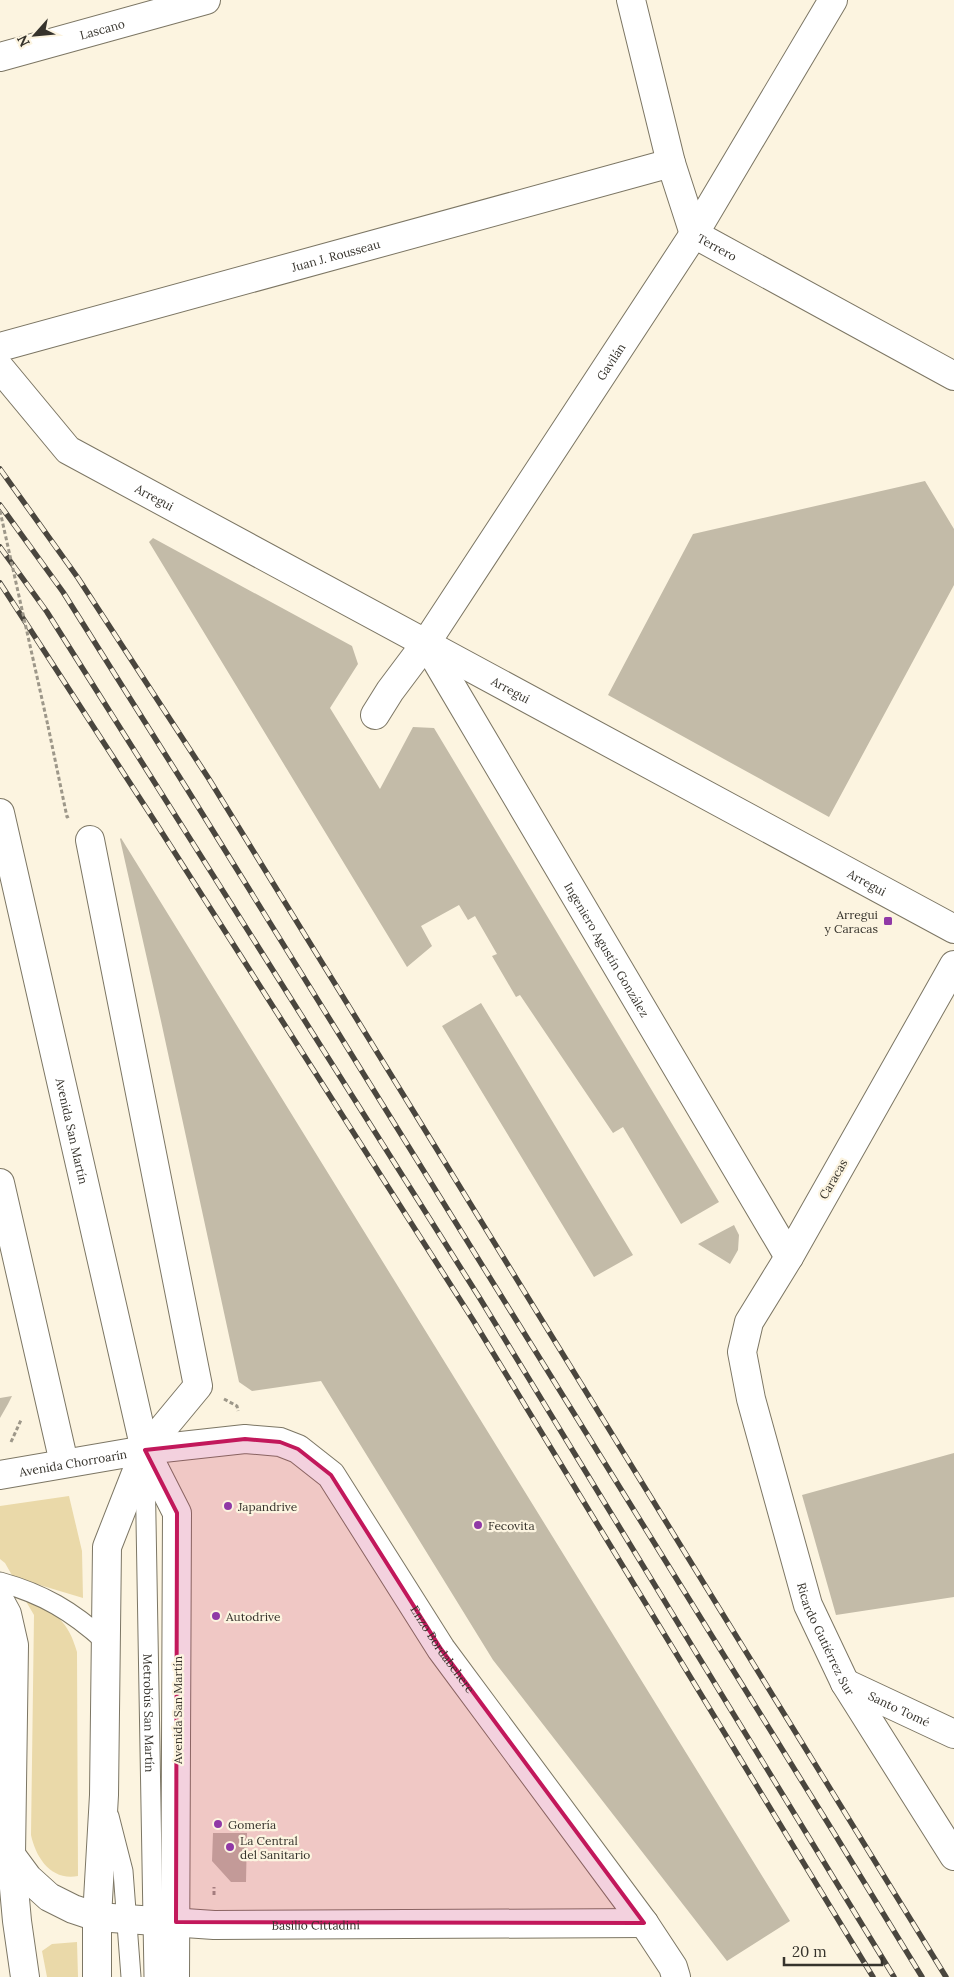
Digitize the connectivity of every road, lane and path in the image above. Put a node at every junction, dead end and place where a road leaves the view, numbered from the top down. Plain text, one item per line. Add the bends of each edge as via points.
1 (206, 0) edge
2 (631, 0) edge
3 (833, 0) edge
4 (0, 57) edge
5 (670, 163) junction
6 (694, 234) junction
7 (0, 347) edge
8 (0, 368) edge
9 (954, 376) edge
10 (0, 511) edge
11 (426, 643) junction
12 (375, 715) dead end
13 (0, 813) edge
14 (90, 840) joint
15 (954, 929) edge
16 (954, 966) edge
17 (0, 1183) edge
18 (789, 1257) junction
19 (751, 1399) joint
20 (145, 1450) junction
21 (64, 1463) junction
22 (0, 1475) edge
23 (0, 1582) edge
24 (0, 1601) edge
25 (106, 1641) junction
26 (845, 1683) junction
27 (954, 1734) edge
28 (104, 1795) junction
29 (10, 1855) junction
30 (954, 1856) edge
31 (98, 1917) junction
32 (152, 1921) junction
33 (644, 1923) junction
34 (25, 1977) edge
35 (97, 1977) edge
36 (131, 1977) edge
37 (154, 1977) edge
38 (175, 1977) edge
39 (676, 1977) edge

1 - 4 street, Lascano
2 - 5 street, Terrero
3 - 6 street, Gavilán
5 - 6 street, Terrero
5 - 7 street, Juan J. Rousseau
6 - 9 street, Terrero
6 - 11 street, Gavilán
8 - 11 street, Arregui via 68,450
10 - 14 path, bridge via 67,817 84,813
11 - 12 street, Gavilán
11 - 15 street, Arregui
11 - 18 street, Ingeniero Agustín González
13 - 20 street, Avenida San Martín
14 - 20 street via 198,1386
16 - 18 street, Caracas
17 - 21 street
18 - 19 street, Caracas via 749,1322 742,1352
19 - 26 street, Ricardo Gutiérrez Sur via 808,1605
20 - 21 street, Avenida Chorroarín
20 - 25 street via 107,1547
20 - 32 street, Avenida San Martín via 177,1513
20 - 33 street, Enzo Bordabehere via 245,1439 280,1442 298,1450 331,1474 441,1649
21 - 22 street, Avenida Chorroarín
23 - 25 lane via 28,1590 69,1611
24 - 29 street via 7,1614 14,1645
25 - 28 street
26 - 27 street, Santo Tomé
26 - 30 street, Ricardo Gutiérrez Sur
28 - 31 street
28 - 32 lane via 123,1871
29 - 31 street, Basilio Cittadini via 49,1897
29 - 34 street
31 - 32 street, Basilio Cittadini
31 - 35 street
32 - 33 street, Basilio Cittadini via 214,1925
32 - 36 lane
32 - 37 lane
32 - 38 street, Avenida San Martín
33 - 39 street, Enzo Bordabehere via 673,1967

